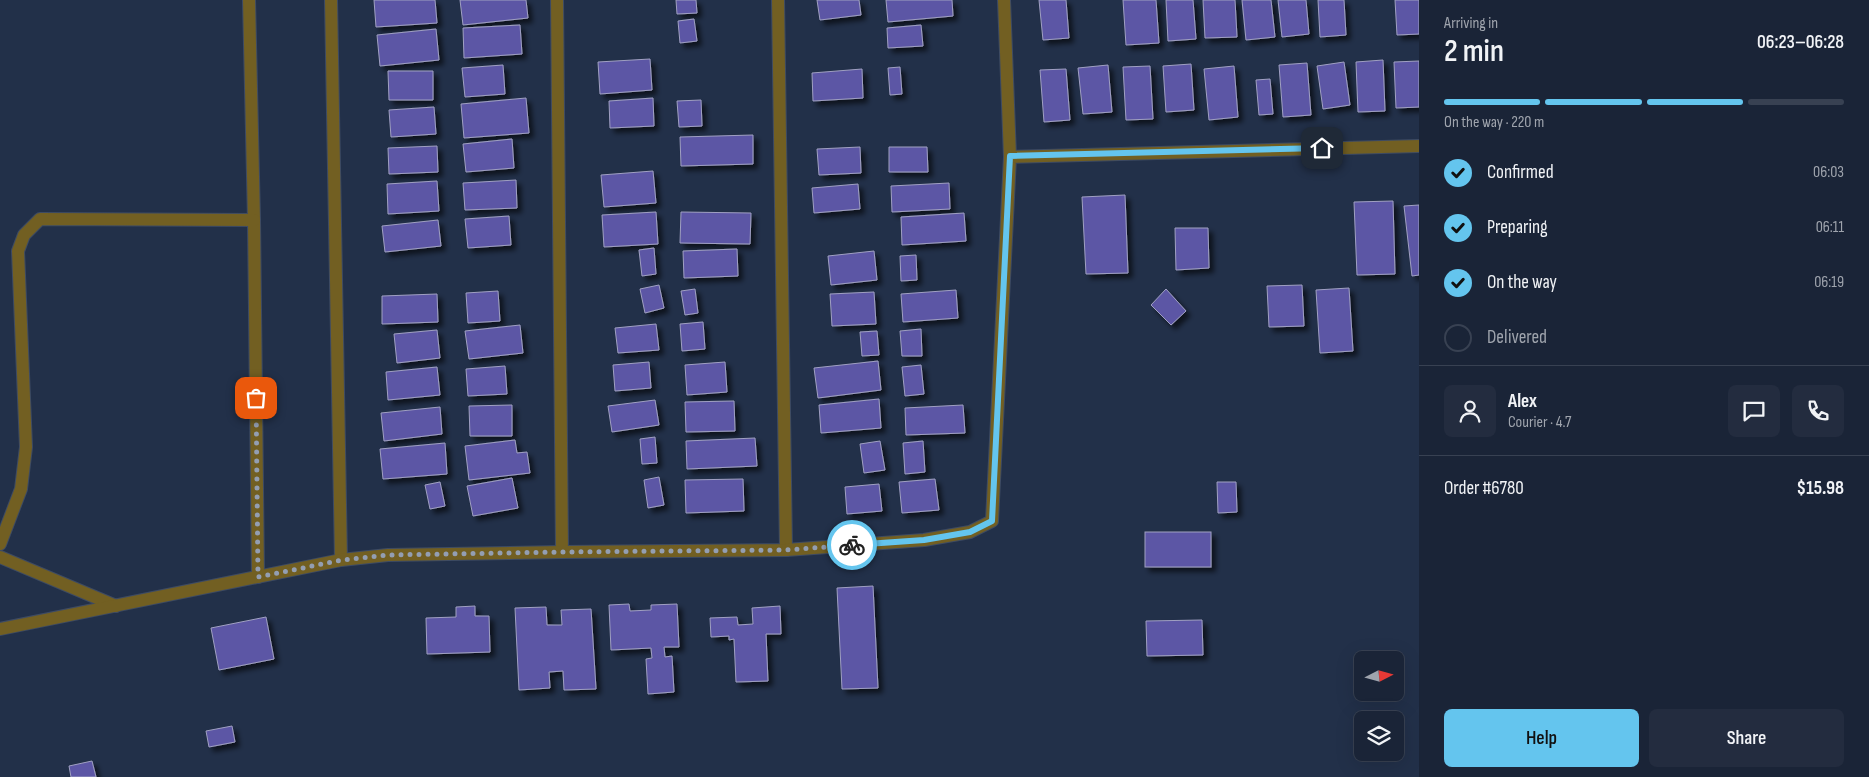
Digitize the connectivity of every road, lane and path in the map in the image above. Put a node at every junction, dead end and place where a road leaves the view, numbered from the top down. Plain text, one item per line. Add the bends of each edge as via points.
1 (249, 0) edge
2 (330, 0) edge
3 (557, 0) edge
4 (778, 0) edge
5 (1004, 0) edge
6 (1419, 146) edge
7 (1010, 156) junction
8 (254, 220) junction
9 (0, 544) edge
10 (786, 550) junction
11 (562, 552) junction
12 (0, 556) edge
13 (342, 560) junction
14 (258, 577) junction
15 (116, 606) junction
16 (0, 629) edge

1 - 8 street
2 - 13 street
3 - 11 street
4 - 10 street
5 - 7 street
6 - 7 street
7 - 10 street via 992,521 970,532 924,540
8 - 9 street via 40,219 24,235 18,251 26,447 21,489
8 - 14 street
10 - 11 street
11 - 13 street via 388,555
12 - 15 street
13 - 14 street
14 - 15 street
15 - 16 street

